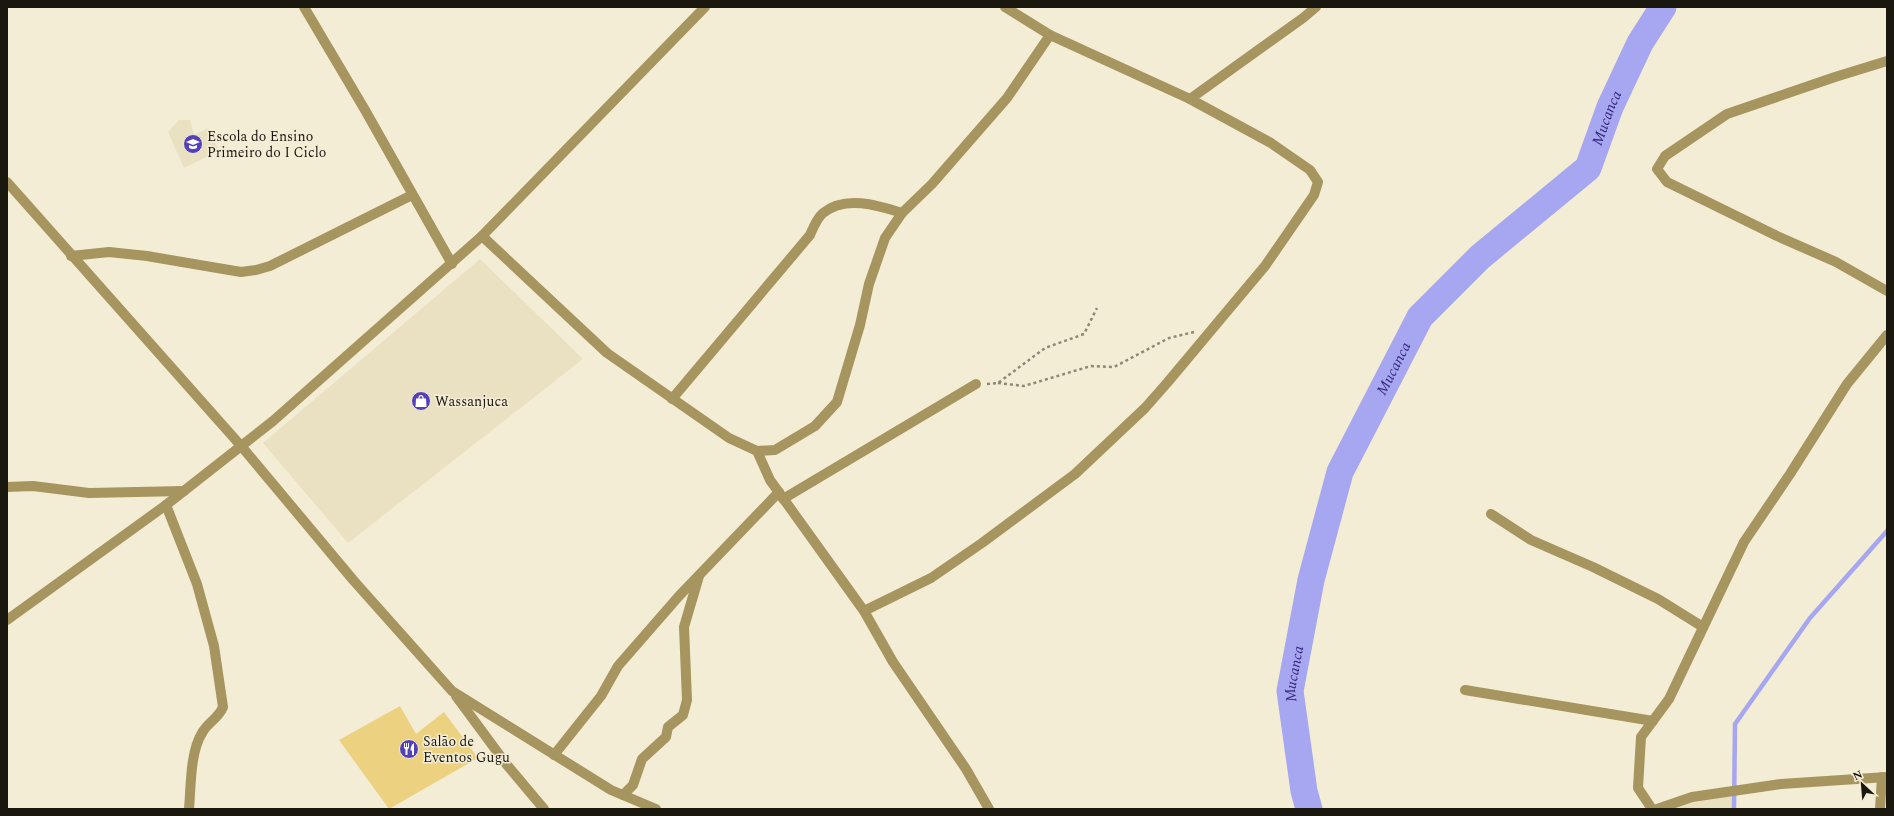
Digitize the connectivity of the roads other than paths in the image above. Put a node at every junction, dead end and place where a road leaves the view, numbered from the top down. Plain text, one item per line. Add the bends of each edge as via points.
1 (304, 7) edge
2 (705, 7) edge
3 (1005, 7) edge
4 (1316, 7) edge
5 (1050, 34) junction
6 (1887, 61) edge
7 (1190, 99) junction
8 (7, 182) edge
9 (412, 195) junction
10 (902, 213) junction
11 (482, 236) junction
12 (71, 256) junction
13 (452, 264) junction
14 (1887, 292) edge
15 (1887, 335) edge
16 (976, 384) road end
17 (672, 399) junction
18 (242, 447) junction
19 (757, 451) junction
20 (7, 488) edge
21 (184, 491) junction
22 (781, 496) junction
23 (166, 505) junction
24 (1491, 514) dead end
25 (700, 575) junction
26 (864, 611) junction
27 (7, 620) edge
28 (1703, 627) junction
29 (1465, 690) dead end
30 (452, 691) junction
31 (1653, 721) junction
32 (554, 755) junction
33 (1884, 777) edge
34 (623, 795) junction
35 (188, 809) edge
36 (544, 809) edge
37 (656, 809) edge
38 (989, 809) edge
39 (1652, 809) edge
40 (1657, 809) edge
41 (1880, 809) edge

1 - 9 street
2 - 11 street
3 - 5 street
4 - 7 street
5 - 7 street
5 - 10 street via 1007,98 932,184
6 - 14 street via 1727,114 1665,156 1657,169 1667,182 1836,262
7 - 26 street via 1270,144 1310,170 1318,182 1314,195 1265,266 1145,408 1075,474 931,578
8 - 12 street
9 - 12 street via 277,263 256,270 241,272 109,252
9 - 13 street
10 - 17 street via 876,204 844,203 822,213 810,235
10 - 19 street via 885,238 869,284 860,325 837,402 815,426 775,450
11 - 13 street
11 - 17 street via 607,353
12 - 18 street
13 - 18 street
15 - 28 street via 1847,384 1744,542
16 - 22 street
17 - 19 street via 729,438
18 - 21 street
18 - 30 street via 354,581
19 - 22 street via 770,480
20 - 21 street via 33,486 89,493
21 - 23 street
22 - 25 street
22 - 26 street
23 - 27 street
23 - 35 street via 197,584 214,646 223,707 220,715 203,731 197,742
24 - 28 street via 1531,540 1658,599
25 - 32 street via 618,666 601,696
25 - 34 street via 684,627 687,700 682,715 668,727 666,737 642,759 633,785
26 - 38 street via 893,662 966,769
28 - 31 street via 1669,699
29 - 31 street
30 - 32 street
30 - 36 street via 507,765
31 - 39 street via 1642,737 1638,788
32 - 34 street
33 - 40 street via 1765,786 1692,797
33 - 41 street
34 - 37 street

